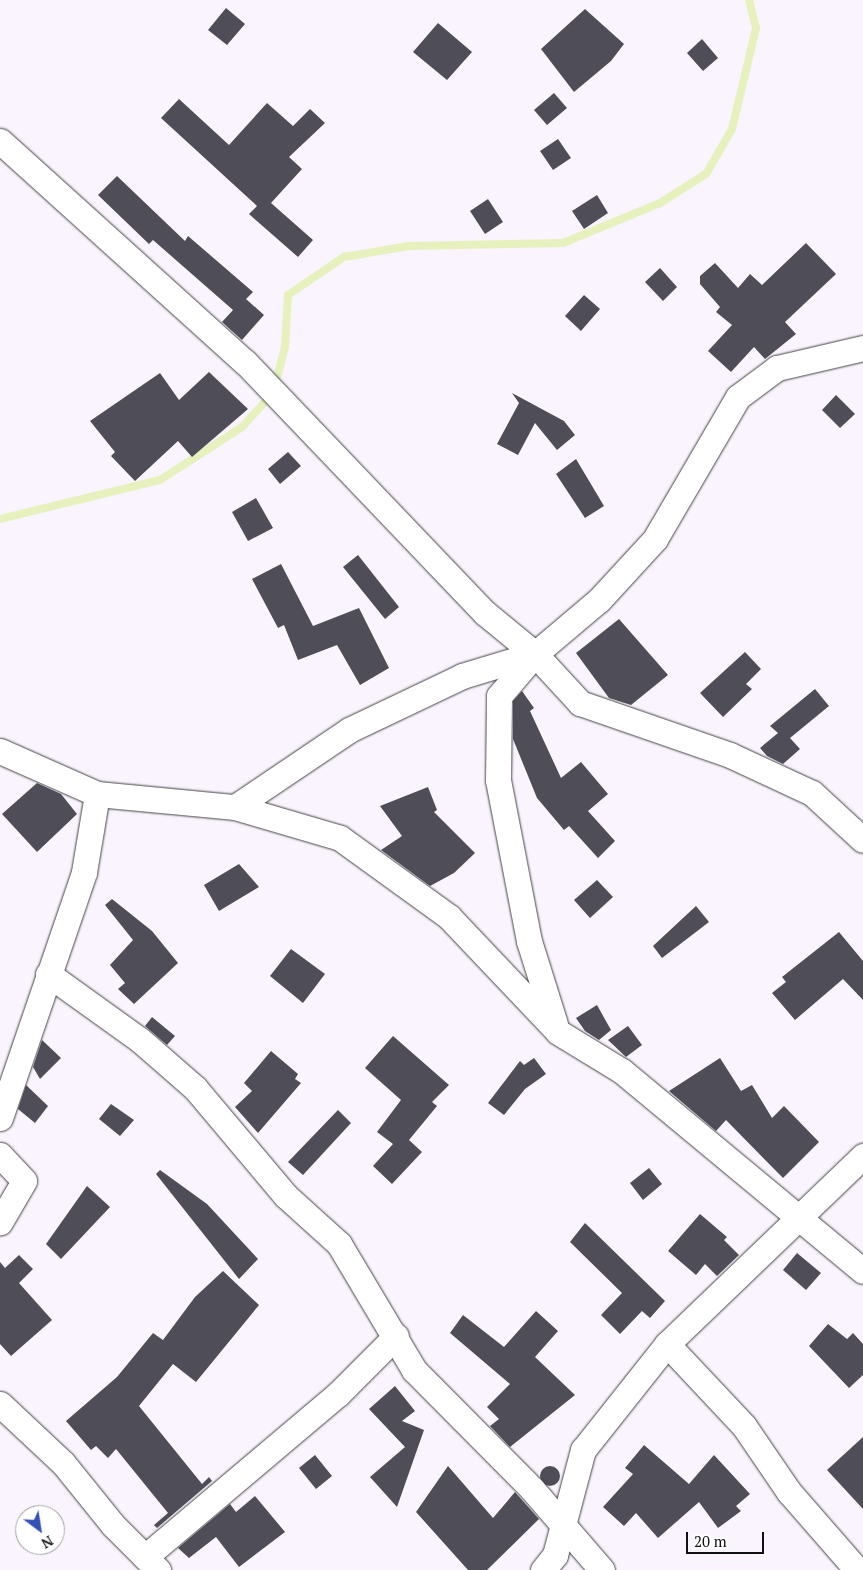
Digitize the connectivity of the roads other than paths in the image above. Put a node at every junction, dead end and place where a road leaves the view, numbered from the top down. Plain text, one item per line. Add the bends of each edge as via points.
1 (0, 141) edge
2 (863, 348) edge
3 (535, 654) junction
4 (0, 752) edge
5 (97, 794) junction
6 (235, 807) junction
7 (863, 840) edge
8 (48, 974) junction
9 (558, 1032) junction
10 (0, 1118) edge
11 (0, 1154) edge
12 (863, 1156) edge
13 (799, 1217) junction
14 (0, 1222) edge
15 (863, 1271) edge
16 (396, 1336) junction
17 (668, 1344) junction
18 (0, 1404) edge
19 (562, 1524) junction
20 (152, 1564) edge
21 (543, 1570) edge
22 (602, 1570) edge
23 (857, 1570) edge

1 - 3 street via 245,362 485,613
2 - 3 street via 777,368 738,397 655,539 599,600
3 - 6 street via 462,676 349,730
3 - 7 street via 580,703 730,755 812,793
3 - 9 street via 499,696 498,780 529,941
4 - 5 street
5 - 6 street
5 - 8 street via 84,872
6 - 9 street via 340,838 449,917
8 - 10 street
8 - 16 street via 140,1040 195,1088 286,1196 339,1244
9 - 13 street via 622,1071
11 - 14 street via 24,1181
12 - 13 street
13 - 15 street
13 - 17 street
16 - 19 street via 414,1370
16 - 20 street via 338,1394
17 - 19 street via 583,1450
17 - 23 street via 744,1426 789,1492
18 - 20 street via 63,1463
19 - 21 street via 555,1555
19 - 22 street

